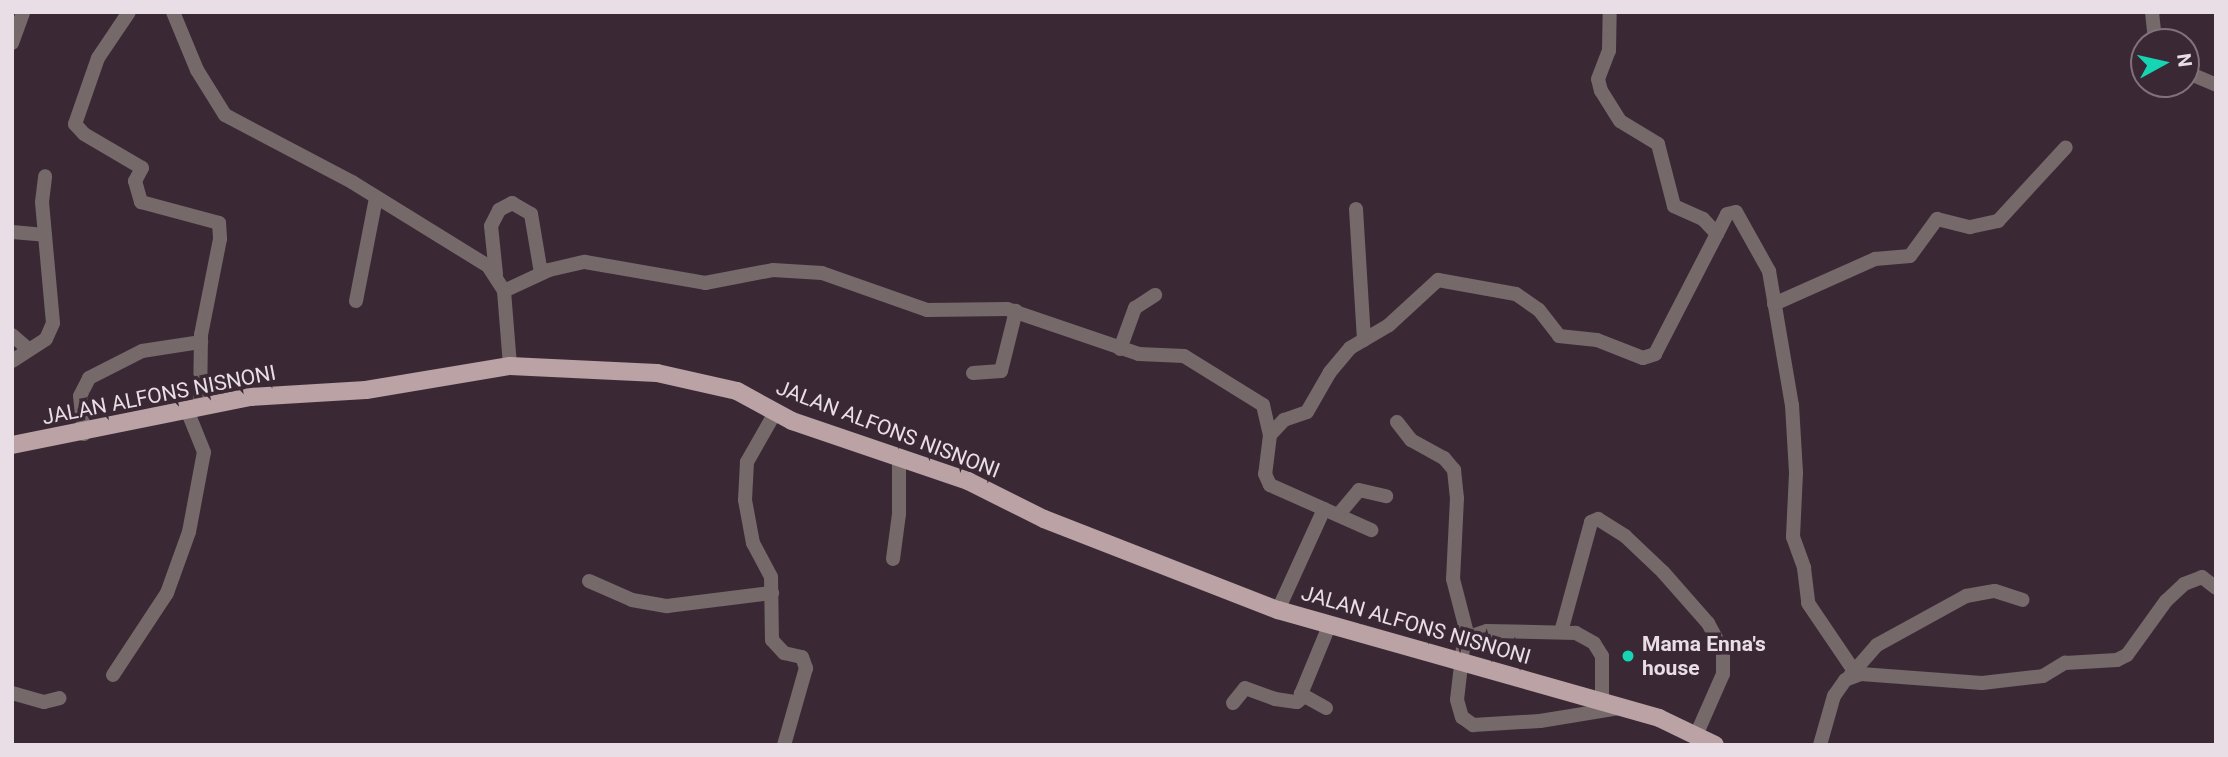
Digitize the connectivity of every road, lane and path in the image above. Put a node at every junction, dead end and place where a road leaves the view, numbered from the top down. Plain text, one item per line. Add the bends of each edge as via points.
1 (23, 12) edge
2 (130, 12) edge
3 (173, 12) edge
4 (1610, 12) edge
5 (12, 43) edge
6 (2066, 147) dead end
7 (45, 176) dead end
8 (376, 198) junction
9 (1356, 209) dead end
10 (12, 232) edge
11 (1717, 234) junction
12 (45, 235) junction
13 (541, 274) junction
14 (497, 275) junction
15 (504, 291) junction
16 (1155, 295) dead end
17 (356, 301) dead end
18 (1774, 303) junction
19 (1016, 312) junction
20 (12, 335) edge
21 (1364, 340) junction
22 (201, 342) junction
23 (28, 349) junction
24 (1120, 349) junction
25 (12, 361) edge
26 (510, 366) junction
27 (973, 373) dead end
28 (194, 409) junction
29 (775, 411) junction
30 (1397, 422) dead end
31 (84, 434) junction
32 (1270, 435) junction
33 (12, 445) edge
34 (899, 459) junction
35 (1386, 496) dead end
36 (1324, 509) junction
37 (1339, 514) junction
38 (1371, 530) dead end
39 (893, 559) dead end
40 (589, 580) dead end
41 (2216, 588) edge
42 (772, 593) junction
43 (2022, 600) dead end
44 (1278, 610) junction
45 (1329, 625) junction
46 (1561, 632) junction
47 (1468, 637) junction
48 (1462, 661) junction
49 (113, 675) dead end
50 (1850, 676) junction
51 (12, 693) edge
52 (60, 698) dead end
53 (1302, 698) junction
54 (1602, 701) junction
55 (1233, 702) dead end
56 (1623, 707) junction
57 (1326, 708) dead end
58 (1697, 733) junction
59 (785, 745) edge
60 (1715, 745) edge
61 (1820, 745) edge

1 - 5 street
2 - 22 street via 98,58 75,124 84,135 142,168 135,181 141,202 219,223
3 - 8 street via 197,70 225,115
4 - 11 street via 1609,51 1598,79 1601,91 1620,121 1658,144 1674,206 1703,219
6 - 18 street via 1998,221 1970,226 1937,219 1910,256 1875,259
7 - 12 street
8 - 14 street via 429,227
8 - 17 street
9 - 21 street
10 - 12 street
11 - 18 street via 1727,214 1740,215 1769,271
11 - 21 street via 1666,337 1655,354 1646,358 1597,340 1559,336 1539,310 1516,294 1440,279 1389,325
12 - 23 street via 53,323 46,339
13 - 14 street via 531,214 512,203 499,210 491,226
13 - 15 street
13 - 19 street via 585,262 705,283 783,269 845,279 927,310 991,306
14 - 15 street
15 - 26 street
16 - 24 street via 1135,308
18 - 50 street via 1792,405 1793,537 1812,611
19 - 24 street
19 - 27 street via 1001,371
20 - 23 street
21 - 32 street via 1330,372 1307,412 1284,419
22 - 28 street
22 - 31 street via 142,351 89,378 80,396
23 - 25 street
24 - 32 street via 1153,357 1184,356 1242,388 1263,405
26 - 28 main road, JALAN ALFONS NISNONI via 396,386 250,397
26 - 29 main road, JALAN ALFONS NISNONI via 589,366 657,373 720,386
28 - 31 main road, JALAN ALFONS NISNONI
28 - 49 street via 204,452 189,532 167,593
29 - 34 main road, JALAN ALFONS NISNONI
29 - 42 street via 747,462 744,488 753,543 768,566
30 - 47 street via 1411,440 1447,460 1454,470 1453,579
31 - 33 main road, JALAN ALFONS NISNONI
32 - 36 street via 1266,481
34 - 39 street
34 - 44 main road, JALAN ALFONS NISNONI via 968,481 1044,519
35 - 37 street via 1359,490
36 - 37 street
36 - 44 street
37 - 38 street
40 - 42 street via 632,600 667,606
41 - 50 street via 2202,577 2184,584 2127,655 2117,660 2065,663 2043,676 1999,682 1876,673
42 - 59 street via 772,640 784,653 802,657 806,668
43 - 50 street via 1995,591 1966,596 1877,645
44 - 45 main road, JALAN ALFONS NISNONI
45 - 48 main road, JALAN ALFONS NISNONI
45 - 53 street
46 - 47 street via 1487,631
46 - 54 street via 1576,633 1599,649 1604,669
46 - 58 street via 1591,522 1598,519 1625,536 1663,572 1709,623 1723,651 1723,674
47 - 48 street
48 - 54 main road, JALAN ALFONS NISNONI
48 - 56 street via 1459,709 1474,725 1540,721
50 - 61 street via 1828,707
51 - 52 street via 44,702
53 - 55 street via 1297,702 1275,699 1245,688
53 - 57 street
54 - 56 main road, JALAN ALFONS NISNONI
56 - 58 main road, JALAN ALFONS NISNONI
58 - 60 main road, JALAN ALFONS NISNONI

